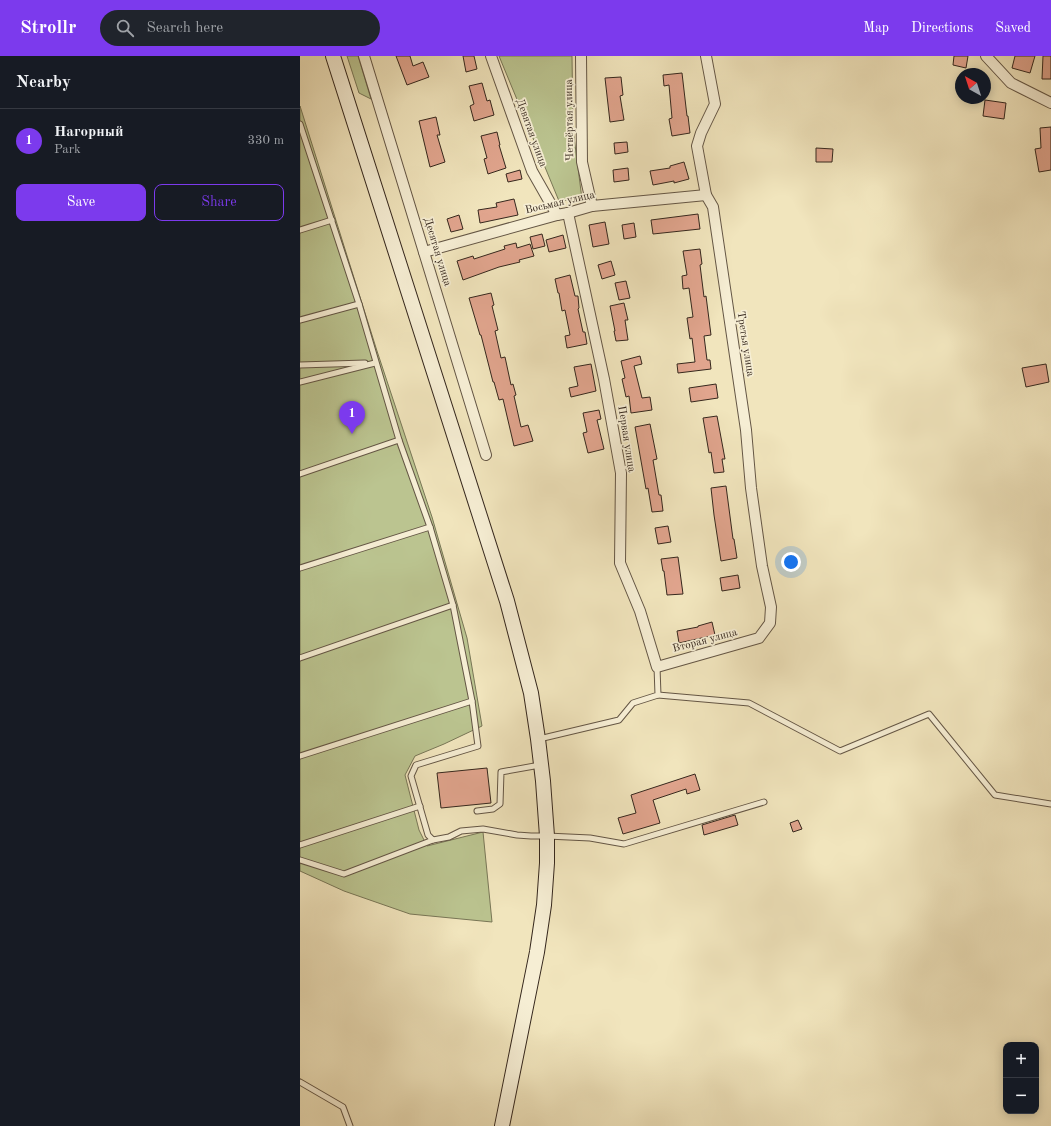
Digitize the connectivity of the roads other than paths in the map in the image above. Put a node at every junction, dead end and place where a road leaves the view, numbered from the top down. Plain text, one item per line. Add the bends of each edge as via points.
1 (333, 56) edge
2 (364, 56) edge
3 (490, 56) edge
4 (581, 56) edge
5 (706, 56) edge
6 (986, 56) edge
7 (1051, 103) edge
8 (300, 124) edge
9 (302, 137) edge
10 (706, 195) junction
11 (592, 206) junction
12 (568, 213) junction
13 (557, 215) junction
14 (332, 220) junction
15 (300, 230) edge
16 (424, 252) junction
17 (359, 304) junction
18 (300, 320) edge
19 (375, 363) junction
20 (300, 364) edge
21 (300, 382) edge
22 (399, 440) junction
23 (486, 455) dead end
24 (300, 474) edge
25 (430, 527) junction
26 (300, 568) edge
27 (453, 605) junction
28 (760, 638) joint
29 (300, 658) edge
30 (657, 667) junction
31 (658, 695) junction
32 (472, 701) junction
33 (538, 739) junction
34 (300, 756) edge
35 (541, 765) junction
36 (764, 802) dead end
37 (1051, 804) edge
38 (420, 806) junction
39 (477, 811) dead end
40 (547, 836) junction
41 (432, 840) junction
42 (300, 845) edge
43 (300, 860) edge
44 (300, 1082) edge
45 (350, 1126) edge
46 (502, 1126) edge

1 - 33 main road via 507,601 530,693
2 - 16 street, Десятая улица
3 - 13 street, Девятая улица via 532,172
4 - 11 street, Четвёртая улица via 582,162
5 - 10 street, Третья улица via 715,104 697,146
6 - 7 street via 1011,83
8 - 9 lane
9 - 14 lane
10 - 11 street, Восьмая улица
10 - 28 street, Третья улица via 713,207 746,430 762,566 771,607 770,623
11 - 12 street, Восьмая улица
12 - 13 street, Восьмая улица
12 - 30 street, Первая улица via 621,472 620,563 640,611
13 - 16 street, Восьмая улица
14 - 15 lane
14 - 17 lane
16 - 23 street, Десятая улица
17 - 18 lane
17 - 19 lane
19 - 20 lane
19 - 21 lane
19 - 22 lane
22 - 24 lane
22 - 25 lane
25 - 26 lane
25 - 27 lane
27 - 29 lane
27 - 32 lane
28 - 30 street, Вторая улица
30 - 31 lane
31 - 33 lane via 633,703 619,720
31 - 37 lane via 749,703 840,751 929,714 994,795
32 - 34 lane
32 - 38 lane via 478,746 416,765 411,776
33 - 35 main road
35 - 39 lane via 501,772 500,804 494,809
35 - 40 main road
36 - 40 lane via 624,844 590,838
38 - 41 lane via 426,830
38 - 42 lane
40 - 41 lane via 516,835 483,829 462,831
40 - 46 main road via 544,905 537,952
41 - 43 lane via 344,874
44 - 45 lane via 343,1107

